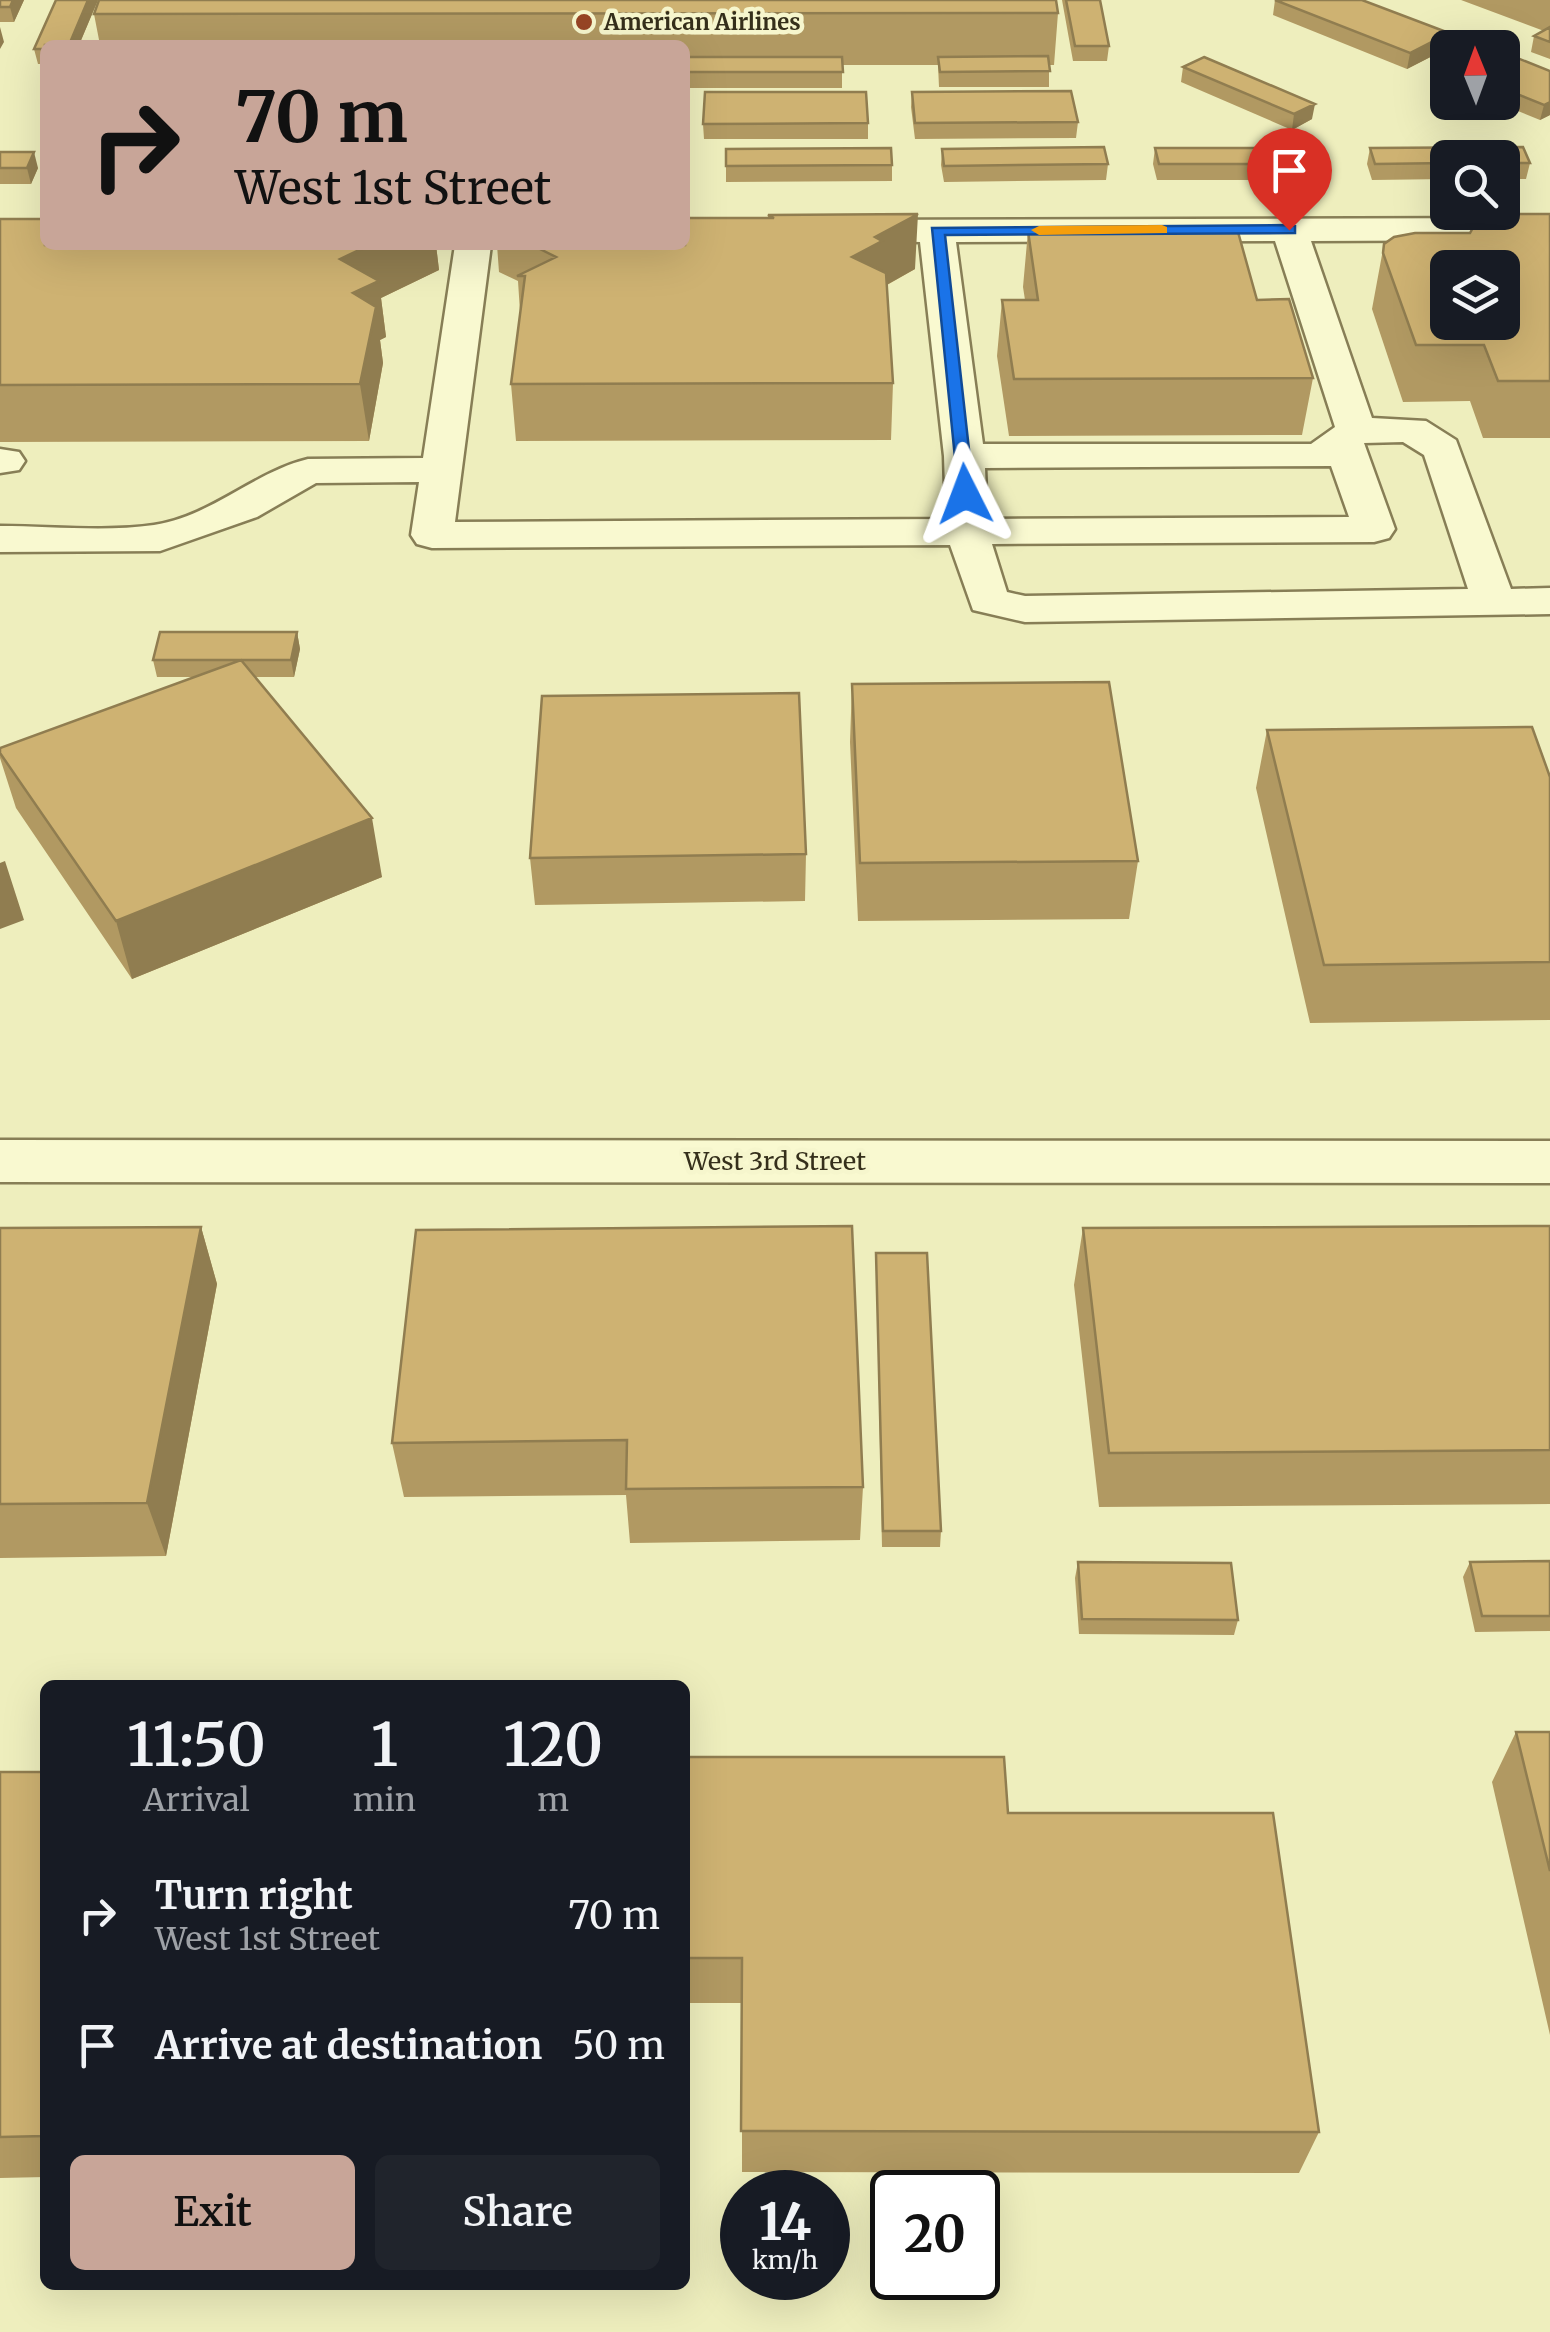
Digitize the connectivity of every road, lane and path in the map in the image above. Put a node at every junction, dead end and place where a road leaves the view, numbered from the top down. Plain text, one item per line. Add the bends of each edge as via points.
1 (1550, 229) edge
2 (1289, 230) junction
3 (802, 231) edge
4 (937, 231) junction
5 (473, 250) edge
6 (1350, 435) junction
7 (964, 456) junction
8 (442, 470) junction
9 (1374, 529) junction
10 (966, 532) junction
11 (0, 539) edge
12 (1550, 601) edge
13 (1494, 602) junction
14 (1394, 603) junction
15 (0, 1161) edge
16 (1550, 1162) edge

1 - 2 street
2 - 4 street
2 - 6 street
3 - 4 street
4 - 7 street
5 - 8 street
6 - 7 street via 1321,456
6 - 9 street
6 - 13 street via 1412,430 1442,449
7 - 10 street
8 - 10 street via 432,535
8 - 11 street via 308,471 242,508 160,538
9 - 10 street
9 - 14 street
10 - 14 street via 988,601 1025,609
12 - 13 street
13 - 14 street
15 - 16 street, West 3rd Street

